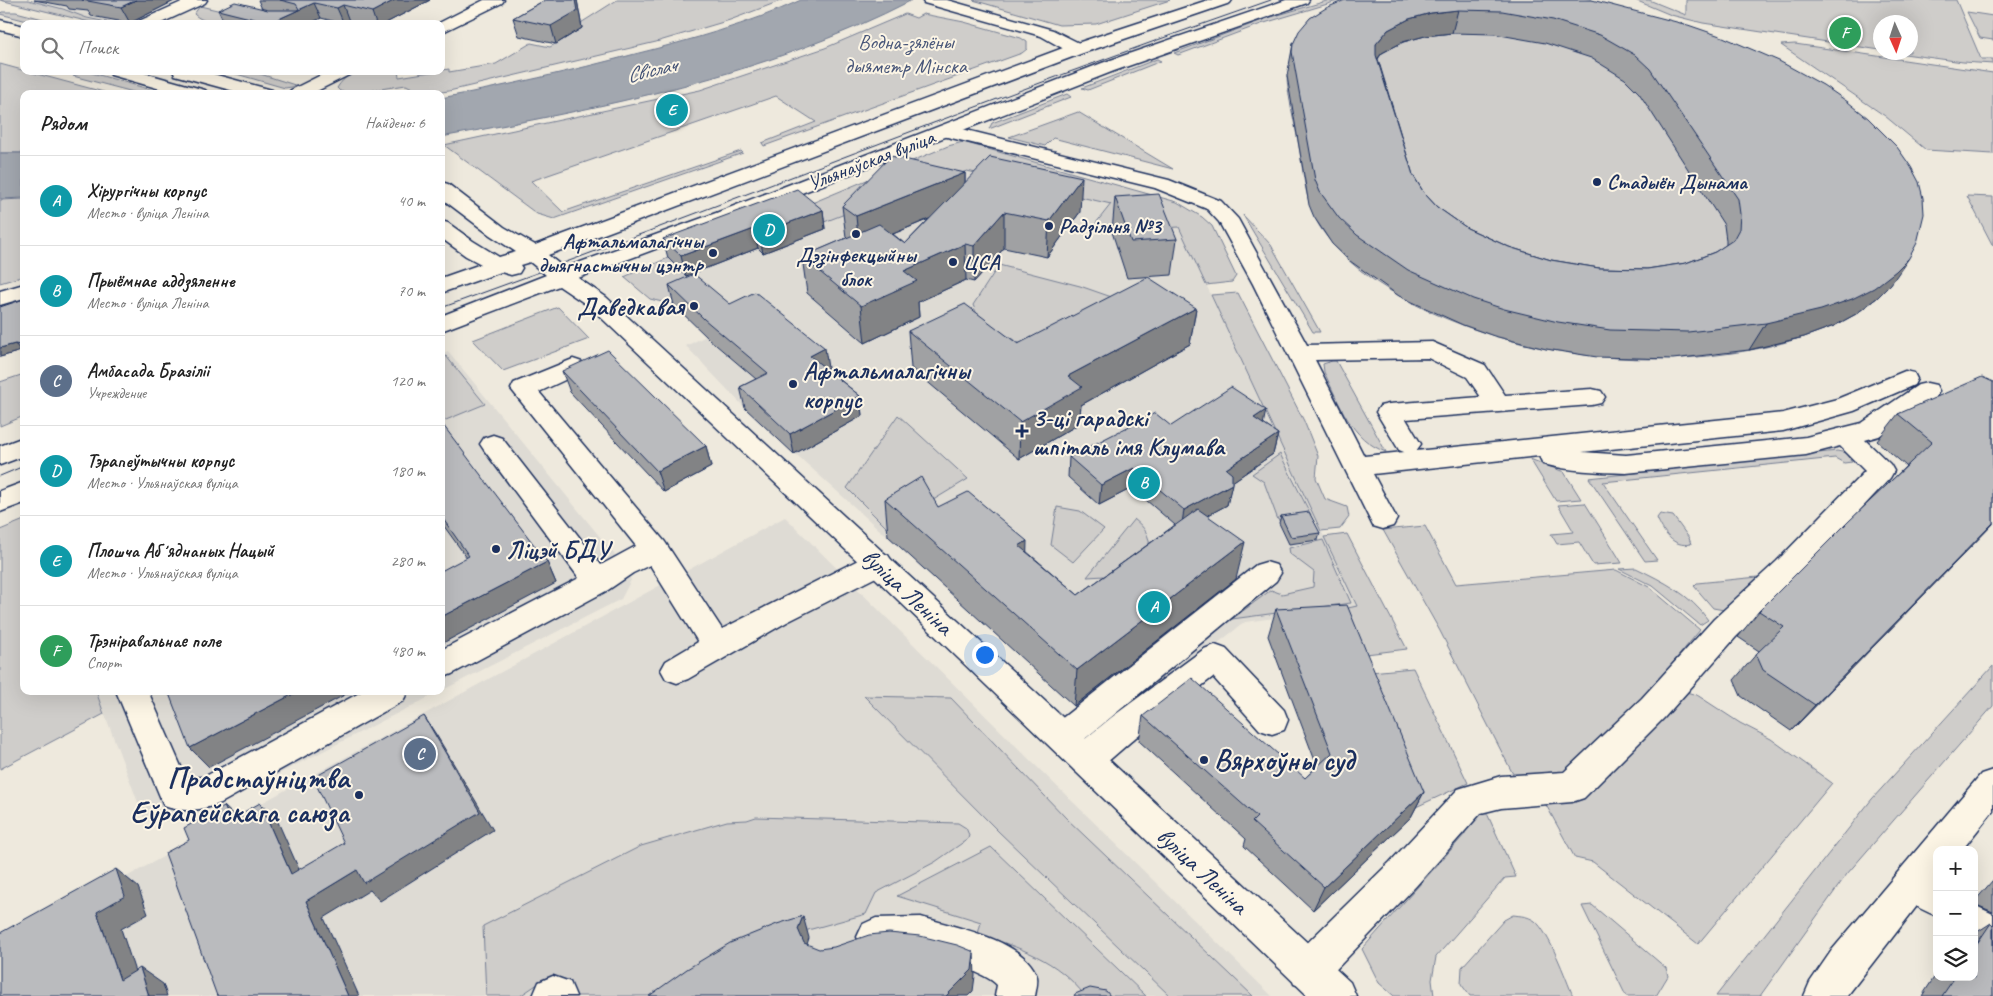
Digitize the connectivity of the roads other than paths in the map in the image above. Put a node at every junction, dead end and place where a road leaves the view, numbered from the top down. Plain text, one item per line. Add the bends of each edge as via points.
1 (199, 0) edge
2 (496, 0) edge
3 (931, 0) edge
4 (1224, 0) edge
5 (1302, 0) edge
6 (154, 20) edge
7 (0, 25) edge
8 (445, 26) edge
9 (20, 30) edge
10 (0, 40) edge
11 (20, 45) edge
12 (1077, 49) junction
13 (1108, 67) junction
14 (132, 75) edge
15 (196, 75) edge
16 (335, 75) edge
17 (144, 78) junction
18 (992, 80) junction
19 (185, 90) edge
20 (210, 90) edge
21 (251, 90) edge
22 (304, 90) edge
23 (1028, 98) junction
24 (946, 131) junction
25 (445, 191) edge
26 (445, 230) edge
27 (534, 254) junction
28 (500, 265) junction
29 (562, 277) junction
30 (445, 285) edge
31 (20, 292) edge
32 (0, 298) edge
33 (445, 322) edge
34 (1298, 353) junction
35 (572, 367) edge
36 (1592, 397) dead end
37 (1498, 404) junction
38 (1846, 437) junction
39 (493, 444) dead end
40 (1408, 444) dead end
41 (20, 448) edge
42 (1511, 451) junction
43 (0, 456) edge
44 (1357, 466) junction
45 (20, 494) edge
46 (0, 502) edge
47 (1383, 519) dead end
48 (656, 550) junction
49 (878, 563) junction
50 (1266, 573) dead end
51 (598, 582) junction
52 (717, 646) junction
53 (445, 663) edge
54 (677, 670) dead end
55 (134, 695) edge
56 (384, 695) edge
57 (1272, 720) dead end
58 (1074, 748) junction
59 (1993, 785) edge
60 (1942, 846) edge
61 (1933, 866) edge
62 (1925, 890) edge
63 (1978, 926) edge
64 (1993, 936) edge
65 (844, 945) edge
66 (1308, 970) junction
67 (1015, 996) edge
68 (1336, 996) edge
69 (1824, 996) edge

1 - 6 main road
2 - 8 main road
3 - 12 main road via 1047,33
4 - 12 main road, Ульянаўская вуліца
5 - 13 main road, Ульянаўская вуліца
7 - 9 main road
10 - 11 main road
12 - 13 main road
12 - 18 main road, Ульянаўская вуліца
13 - 23 main road, Ульянаўская вуліца
14 - 17 main road
15 - 21 main road
16 - 22 main road
17 - 19 main road
17 - 20 main road via 173,79
18 - 23 main road
18 - 27 main road, Ульянаўская вуліца
23 - 24 main road, Ульянаўская вуліца
24 - 29 main road, Ульянаўская вуліца
24 - 34 main road via 1162,184 1214,205 1228,218
25 - 27 main road via 496,231
26 - 28 main road via 461,244
27 - 28 main road, Ульянаўская вуліца
27 - 29 main road, вуліца Леніна
28 - 29 main road
28 - 30 main road, Ульянаўская вуліца
29 - 33 main road, Ульянаўская вуліца
29 - 49 main road, вуліца Леніна via 598,302
31 - 32 main road
34 - 37 main road via 1432,350 1476,371
34 - 44 main road
35 - 48 main road via 523,389
36 - 37 main road
37 - 40 main road via 1389,412
38 - 42 main road via 1806,446 1626,464
38 - 42 main road via 1870,430 1916,385 1783,422
38 - 66 main road via 1881,471 1725,628 1653,708 1572,787 1501,792 1470,800 1403,874
39 - 51 main road
41 - 43 main road
42 - 44 main road
44 - 47 main road
45 - 46 main road
48 - 51 main road via 623,565
48 - 52 main road
49 - 52 main road
49 - 58 main road, вуліца Леніна
50 - 58 main road
51 - 53 main road
52 - 54 main road
55 - 56 main road via 176,795 209,792
57 - 58 main road via 1215,658 1124,727
58 - 66 main road, вуліца Леніна
59 - 60 main road
61 - 62 main road
62 - 69 main road via 1846,964
63 - 64 main road
65 - 67 main road via 881,935 921,936 981,954 1008,968 1018,979
66 - 68 main road, вуліца Леніна

